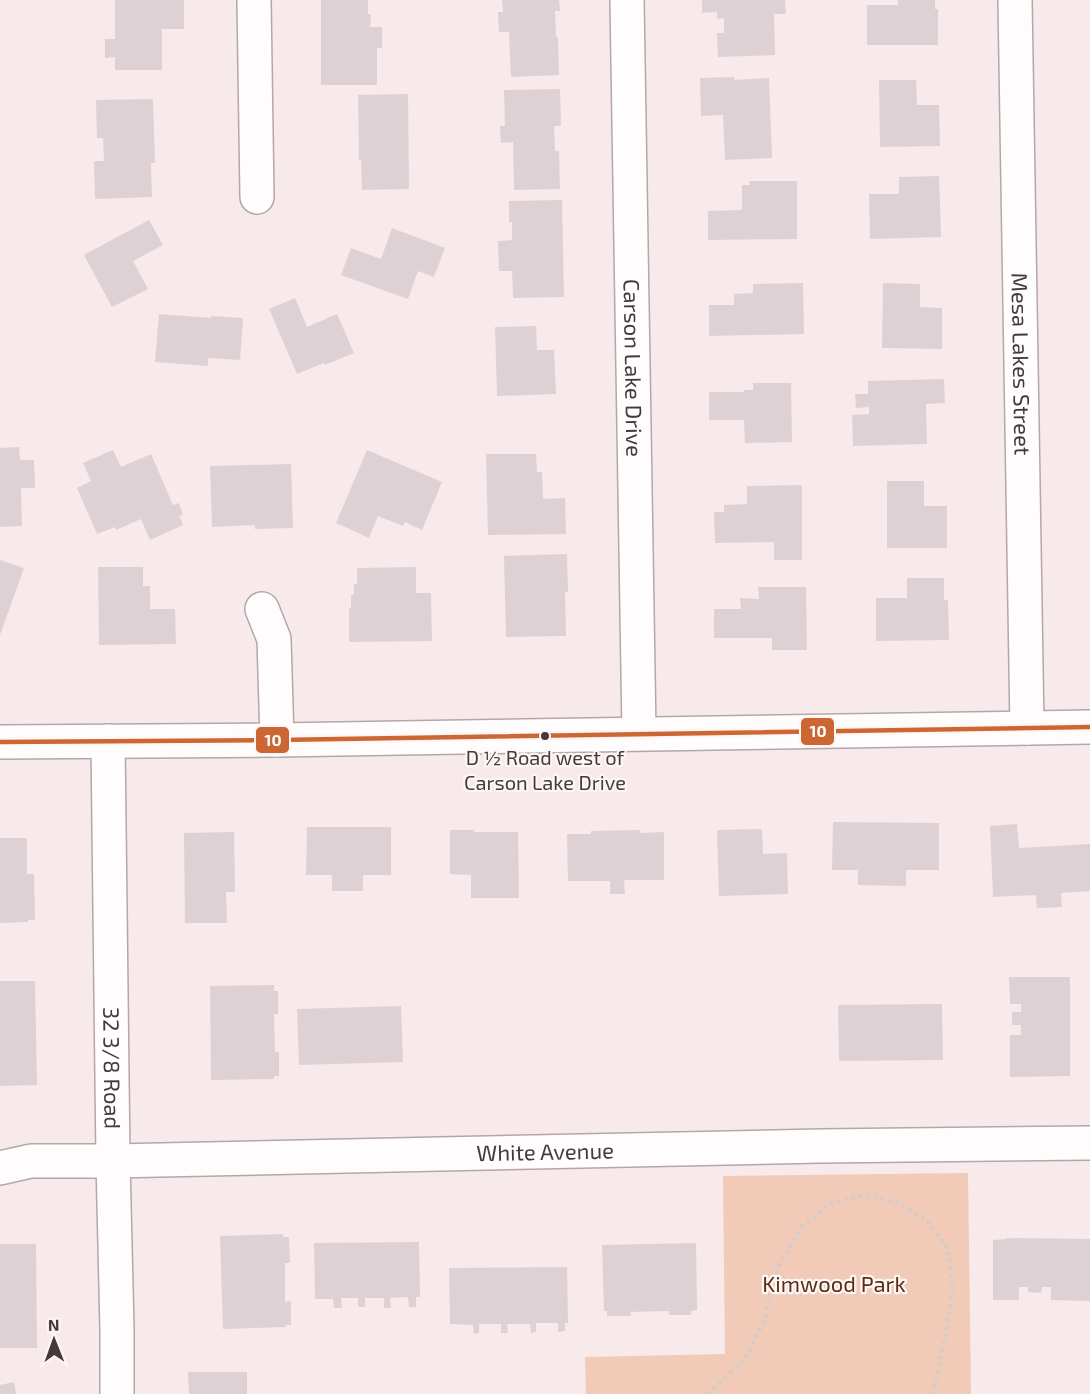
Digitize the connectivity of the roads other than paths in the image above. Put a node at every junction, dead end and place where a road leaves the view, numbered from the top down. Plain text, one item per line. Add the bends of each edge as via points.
1 (254, 0) edge
2 (627, 0) edge
3 (1015, 0) edge
4 (257, 197) dead end
5 (262, 609) dead end
6 (1090, 727) edge
7 (1027, 728) junction
8 (639, 733) junction
9 (277, 740) junction
10 (108, 741) junction
11 (0, 742) edge
12 (1090, 1143) edge
13 (113, 1161) junction
14 (0, 1168) edge
15 (117, 1394) edge

1 - 4 street
2 - 8 street, Carson Lake Drive
3 - 7 street, Mesa Lakes Street
5 - 9 street via 274,639
6 - 7 street
7 - 8 street
8 - 9 street
9 - 10 street
10 - 11 street
10 - 13 street, 32 3/8 Road
12 - 13 street, White Avenue
13 - 14 street, White Avenue via 31,1161
13 - 15 street, 32 3/8 Road

